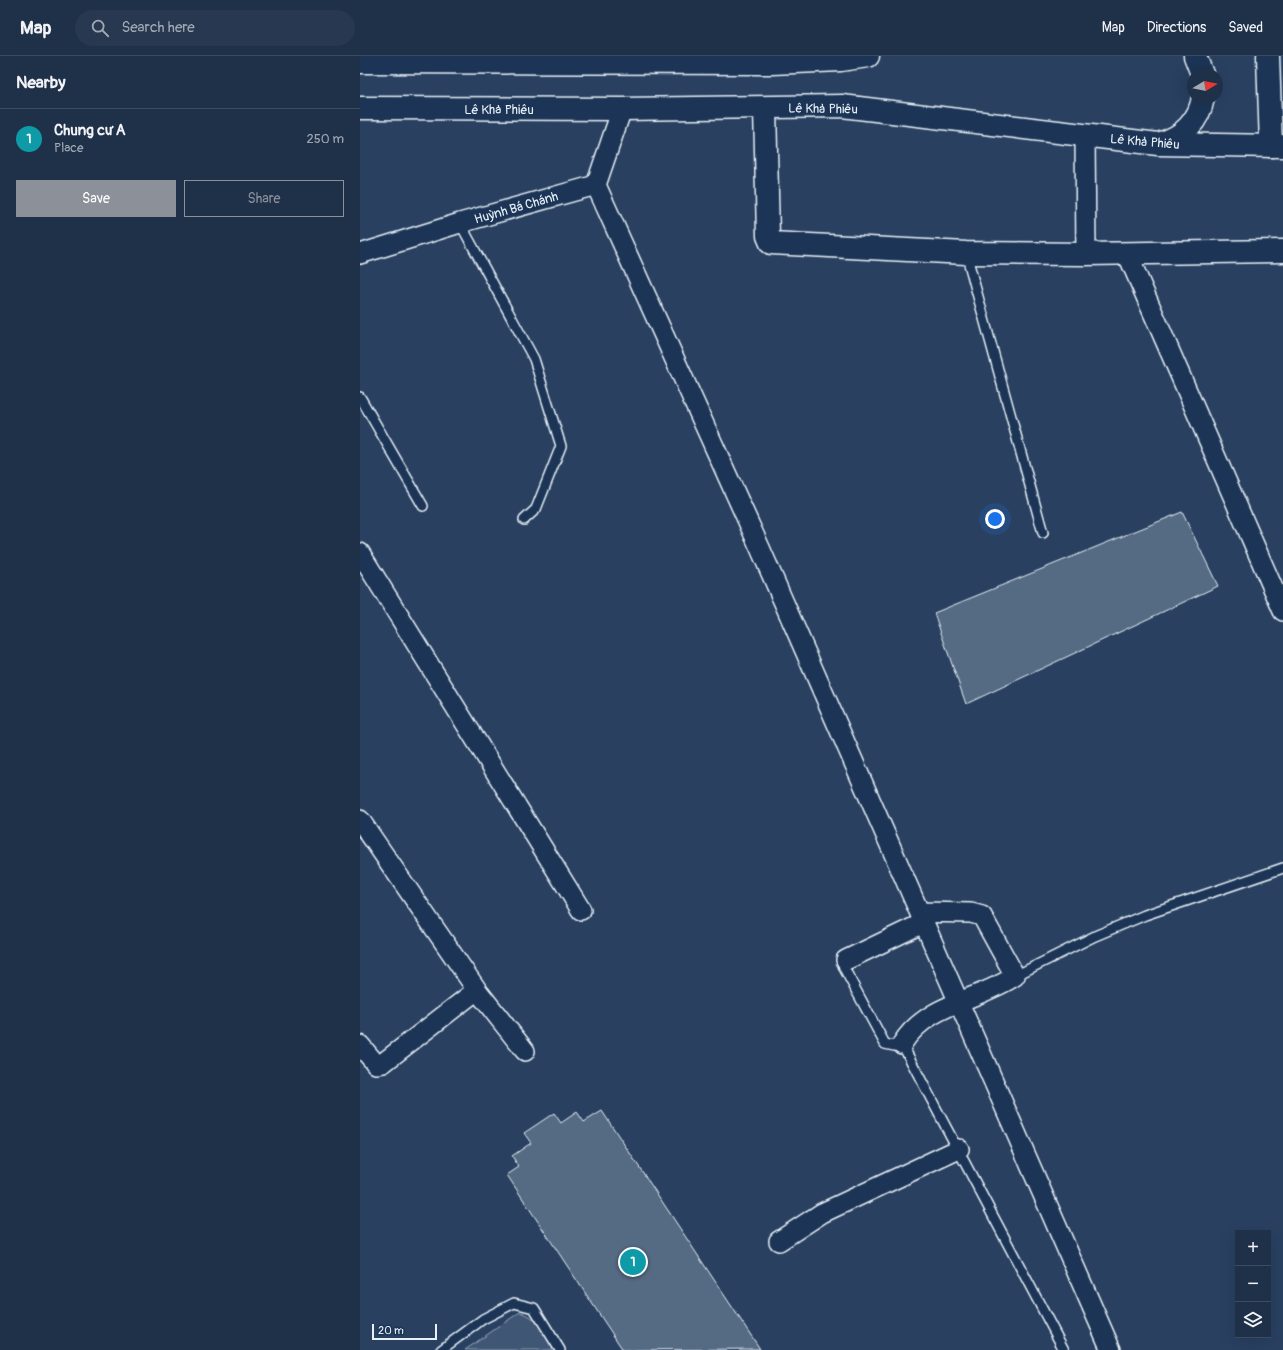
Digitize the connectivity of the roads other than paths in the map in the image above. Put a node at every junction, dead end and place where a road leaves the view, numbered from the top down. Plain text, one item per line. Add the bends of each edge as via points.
1 (868, 56) edge
2 (1195, 56) edge
3 (1268, 56) edge
4 (579, 59) edge
5 (772, 60) edge
6 (360, 62) edge
7 (1200, 68) edge
8 (1201, 104) edge
9 (360, 108) edge
10 (765, 108) junction
11 (622, 109) junction
12 (1085, 135) junction
13 (1158, 144) junction
14 (1277, 146) edge
15 (596, 185) junction
16 (460, 223) junction
17 (1283, 251) edge
18 (966, 253) junction
19 (360, 254) edge
20 (1086, 254) junction
21 (1127, 254) junction
22 (360, 397) edge
23 (423, 506) dead end
24 (524, 520) dead end
25 (1043, 534) dead end
26 (360, 552) edge
27 (1283, 611) edge
28 (360, 820) edge
29 (1283, 868) edge
30 (581, 910) dead end
31 (923, 917) junction
32 (846, 960) joint
33 (1015, 976) junction
34 (477, 990) junction
35 (958, 1003) junction
36 (360, 1044) edge
37 (902, 1044) junction
38 (526, 1051) dead end
39 (959, 1149) junction
40 (779, 1241) dead end
41 (441, 1350) edge
42 (560, 1350) edge
43 (1064, 1350) edge
44 (1111, 1350) edge

1 - 5 main road via 841,60
2 - 7 main road
3 - 14 main road
4 - 5 main road
4 - 6 main road
8 - 13 main road via 1198,115 1182,135
9 - 11 main road, Lê Khả Phiêu
10 - 11 main road, Lê Khả Phiêu
10 - 12 main road, Lê Khả Phiêu via 842,106
10 - 18 main road via 768,236 771,243
11 - 15 street
12 - 13 main road, Lê Khả Phiêu
12 - 20 street
13 - 14 main road, Lê Khả Phiêu
15 - 16 street, Huỳnh Bá Chánh
15 - 31 street
16 - 19 street, Huỳnh Bá Chánh
16 - 24 lane via 534,359 561,446 536,509
17 - 21 main road
18 - 20 main road
18 - 25 lane
20 - 21 main road
21 - 27 street
22 - 23 lane
26 - 30 street
28 - 34 street
29 - 33 lane via 1145,915 1095,936
31 - 32 street
31 - 33 street via 971,913 982,916
31 - 35 street
32 - 37 lane via 844,968 885,1044
33 - 35 street via 1001,986
34 - 36 street via 383,1063 376,1064
34 - 38 street
35 - 37 street via 935,1012 908,1035
35 - 44 street
37 - 39 lane
39 - 40 street via 822,1213
39 - 43 lane
41 - 42 lane via 484,1319 514,1304 534,1308

